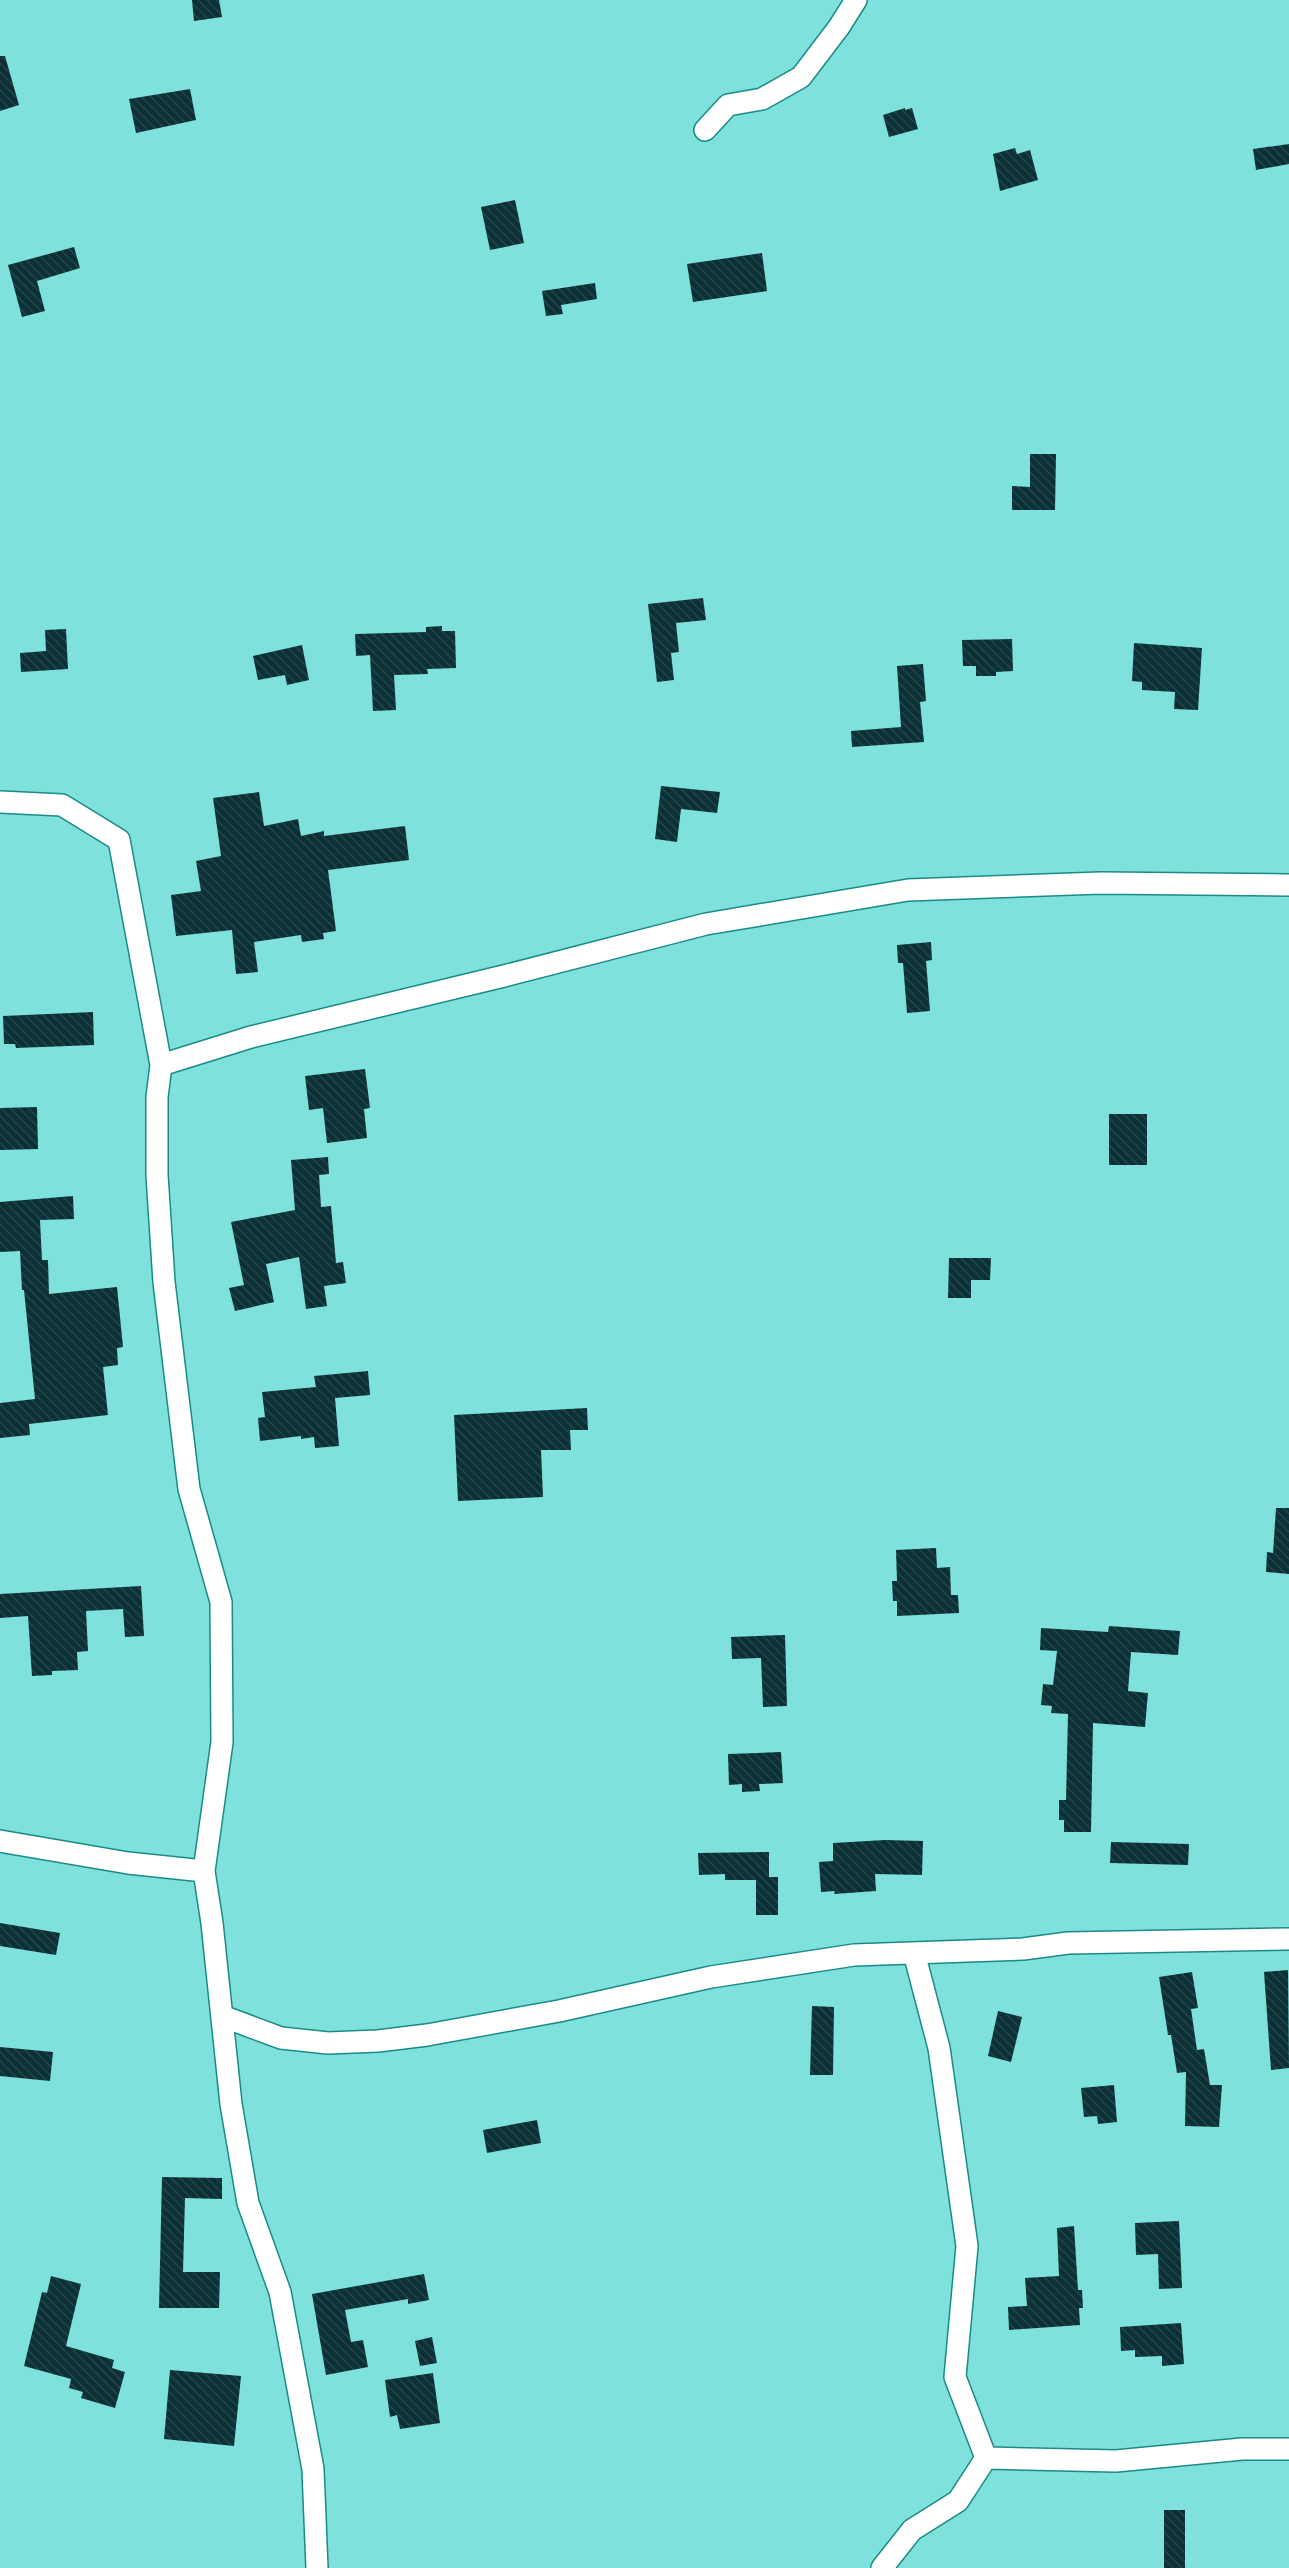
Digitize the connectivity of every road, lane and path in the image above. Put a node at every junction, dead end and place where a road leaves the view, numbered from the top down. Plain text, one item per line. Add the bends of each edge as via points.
1 (856, 0) edge
2 (705, 130) dead end
3 (0, 802) edge
4 (1289, 885) edge
5 (161, 1065) junction
6 (0, 1841) edge
7 (204, 1871) junction
8 (1289, 1939) edge
9 (914, 1953) junction
10 (222, 2016) junction
11 (1289, 2449) edge
12 (986, 2458) junction
13 (317, 2568) edge
14 (882, 2568) edge

1 - 2 street via 801,77 762,99 728,105
3 - 5 street via 62,805 120,840
4 - 5 street via 1101,883 908,890 706,924 251,1037
5 - 7 street via 157,1175 164,1282 189,1489 221,1602 222,1742
6 - 7 street via 128,1863
7 - 10 street
8 - 9 street via 1068,1943 1023,1949
9 - 10 street via 854,1955 711,1977 559,2011 378,2040 327,2043 281,2038
9 - 12 street via 939,2048 967,2246 955,2377
10 - 13 street via 231,2104 248,2203 280,2292 314,2469
11 - 12 street via 1242,2449 1116,2461
12 - 14 street via 958,2501 912,2530

